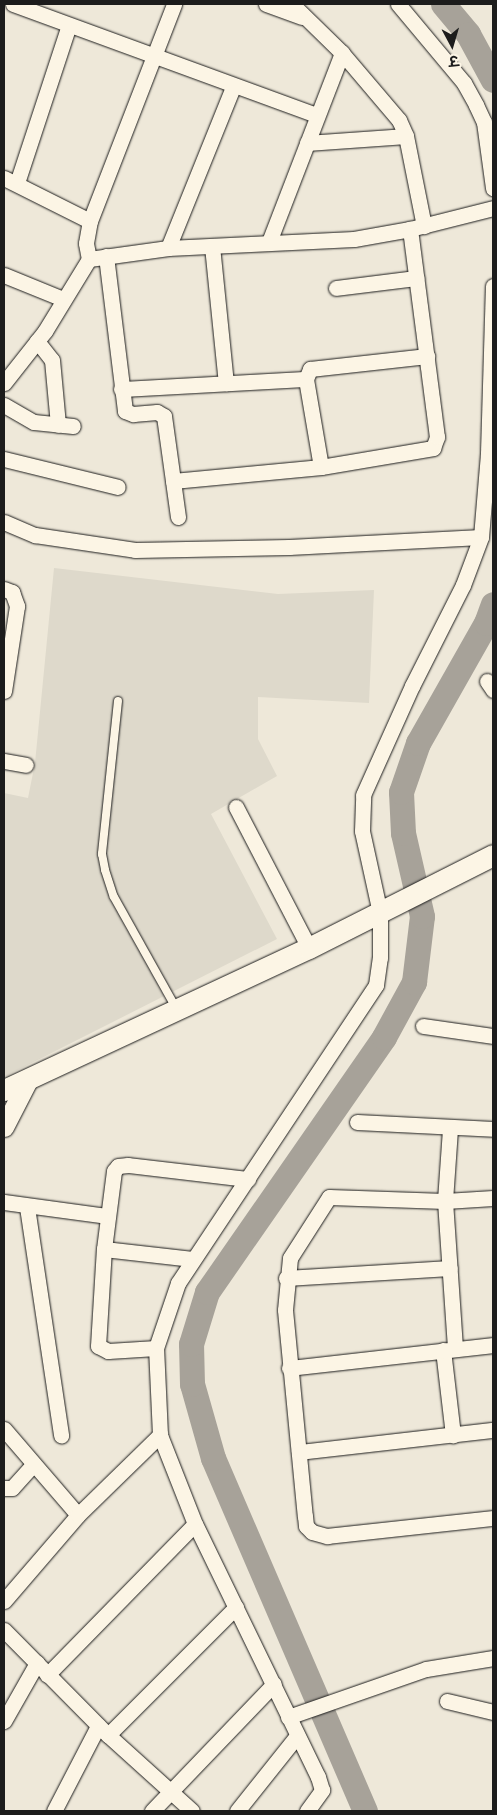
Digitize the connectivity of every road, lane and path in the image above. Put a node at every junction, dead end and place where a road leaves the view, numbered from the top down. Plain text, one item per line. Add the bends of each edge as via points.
1 (13, 4) edge
2 (174, 4) edge
3 (266, 4) edge
4 (292, 4) edge
5 (398, 4) edge
6 (306, 18) junction
7 (69, 25) junction
8 (342, 53) junction
9 (153, 58) junction
10 (233, 87) junction
11 (316, 115) junction
12 (406, 136) junction
13 (307, 143) junction
14 (10, 181) edge
15 (493, 188) edge
16 (493, 208) edge
17 (90, 221) junction
18 (417, 228) junction
19 (269, 242) junction
20 (212, 246) junction
21 (168, 248) junction
22 (106, 256) junction
23 (89, 259) junction
24 (4, 275) edge
25 (416, 278) junction
26 (493, 286) edge
27 (336, 288) dead end
28 (63, 299) junction
29 (37, 340) junction
30 (427, 356) junction
31 (10, 366) edge
32 (306, 379) junction
33 (4, 383) edge
34 (226, 383) junction
35 (121, 389) junction
36 (4, 405) edge
37 (58, 425) junction
38 (73, 426) dead end
39 (4, 459) edge
40 (321, 467) junction
41 (173, 481) junction
42 (118, 487) dead end
43 (178, 517) dead end
44 (4, 522) edge
45 (481, 536) junction
46 (4, 589) edge
47 (4, 691) edge
48 (118, 701) dead end
49 (4, 761) edge
50 (26, 765) dead end
51 (236, 807) dead end
52 (493, 855) edge
53 (386, 909) junction
54 (309, 948) junction
55 (177, 1010) junction
56 (423, 1026) dead end
57 (493, 1036) edge
58 (28, 1080) junction
59 (4, 1090) edge
60 (357, 1122) dead end
61 (4, 1127) edge
62 (450, 1129) junction
63 (493, 1129) edge
64 (248, 1179) junction
65 (493, 1198) edge
66 (446, 1201) junction
67 (4, 1202) edge
68 (27, 1207) junction
69 (108, 1216) junction
70 (104, 1249) junction
71 (192, 1259) junction
72 (450, 1268) junction
73 (286, 1278) junction
74 (493, 1345) edge
75 (156, 1348) junction
76 (449, 1350) junction
77 (288, 1368) junction
78 (4, 1429) edge
79 (493, 1430) edge
80 (61, 1435) dead end
81 (160, 1435) junction
82 (452, 1435) junction
83 (299, 1452) junction
84 (33, 1465) junction
85 (4, 1488) edge
86 (78, 1515) junction
87 (493, 1518) edge
88 (195, 1524) junction
89 (4, 1601) edge
90 (236, 1607) junction
91 (4, 1630) edge
92 (493, 1658) edge
93 (36, 1663) junction
94 (47, 1675) junction
95 (274, 1684) junction
96 (448, 1701) dead end
97 (493, 1712) edge
98 (288, 1717) junction
99 (4, 1720) edge
100 (103, 1730) junction
101 (296, 1736) junction
102 (170, 1792) junction
103 (54, 1811) edge
104 (152, 1811) edge
105 (192, 1811) edge
106 (237, 1811) edge
107 (307, 1811) edge

1 - 7 street
2 - 9 street
3 - 6 street
4 - 6 street
5 - 15 street via 464,83 476,104 484,122
6 - 8 street
7 - 9 street
7 - 14 street
8 - 11 street
8 - 12 street via 399,120
9 - 10 street
9 - 17 street
10 - 11 street
10 - 21 street
11 - 13 street
12 - 13 street
12 - 18 street
13 - 19 street
14 - 17 street
16 - 18 street
17 - 23 street via 86,243
18 - 19 street via 320,242
18 - 25 street
19 - 20 street
20 - 21 street
20 - 34 street
21 - 22 street
22 - 23 street
22 - 35 street
23 - 28 street
24 - 28 street
25 - 27 street
25 - 30 street
26 - 45 street via 488,453
28 - 29 street
29 - 31 street
29 - 37 street via 52,360
30 - 32 street via 318,366 310,369
30 - 40 street via 436,437 432,448
31 - 33 street
32 - 34 street
32 - 40 street
34 - 35 street
35 - 41 street via 128,413 157,412 164,416
36 - 37 street via 34,422
37 - 38 street
39 - 42 street
40 - 41 street
41 - 43 street
44 - 45 street via 35,535 135,550 289,547
45 - 53 street via 463,586 412,686 363,795 362,831
46 - 47 street via 12,592 17,606
48 - 55 lane via 102,854 105,870 114,897
49 - 50 street
51 - 54 street
52 - 53 main road
53 - 54 main road
53 - 64 street via 376,985
54 - 55 main road
55 - 58 main road
56 - 57 street
58 - 59 main road
58 - 61 street
60 - 62 street
62 - 63 street
62 - 66 street
64 - 69 street via 122,1164 114,1171
64 - 71 street
65 - 66 street
66 - 72 street
66 - 73 street via 329,1197 296,1246
67 - 68 street
68 - 69 street
68 - 80 street
69 - 70 street
70 - 71 street
70 - 75 street via 98,1346 108,1351
71 - 75 street via 178,1283
72 - 73 street
72 - 76 street
73 - 77 street
74 - 76 street
75 - 81 street
76 - 77 street
76 - 82 street
77 - 83 street
78 - 84 street
79 - 82 street
81 - 86 street
81 - 88 street
82 - 83 street
83 - 87 street via 306,1526 317,1535
84 - 85 street via 17,1485
84 - 86 street
86 - 89 street
88 - 90 street
88 - 94 street
90 - 95 street
90 - 100 street
91 - 93 street
92 - 98 street via 426,1670
93 - 94 street
93 - 99 street
94 - 100 street
95 - 98 street
95 - 102 street
96 - 97 street
98 - 101 street
100 - 102 street
100 - 103 street
101 - 106 street
101 - 107 street via 322,1790
102 - 104 street
102 - 105 street

